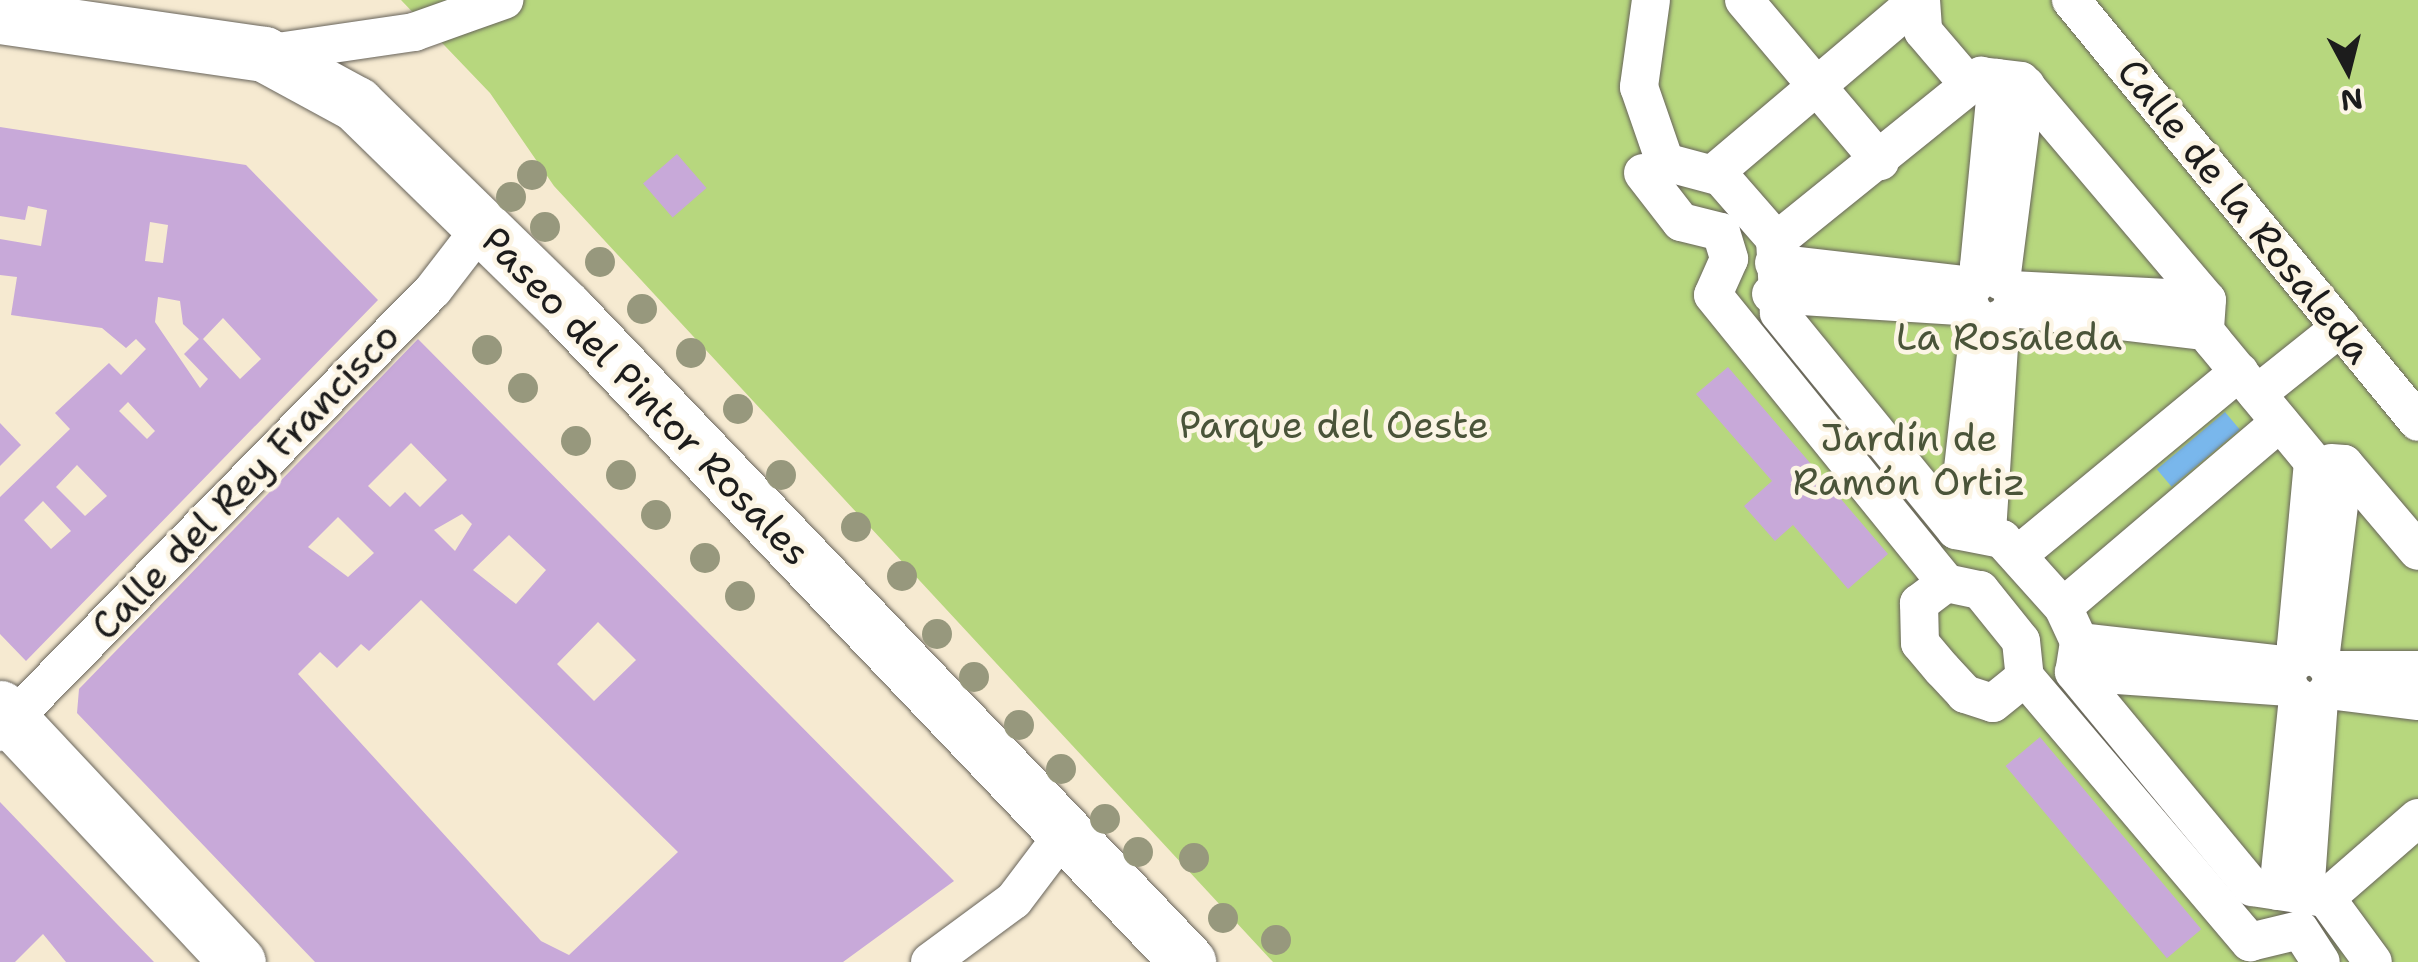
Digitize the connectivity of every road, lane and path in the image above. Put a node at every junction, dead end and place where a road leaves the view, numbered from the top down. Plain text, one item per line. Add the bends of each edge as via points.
1 (504, 0) edge
2 (1651, 0) edge
3 (1744, 0) edge
4 (1920, 0) edge
5 (2071, 0) edge
6 (0, 16) edge
7 (264, 54) junction
8 (1998, 83) junction
9 (1818, 86) junction
10 (1880, 161) junction
11 (1643, 172) dead end
12 (1713, 174) junction
13 (484, 225) junction
14 (1773, 266) junction
15 (1992, 298) junction
16 (2206, 316) junction
17 (2341, 328) junction
18 (2258, 396) junction
19 (2418, 422) edge
20 (2329, 463) junction
21 (1972, 531) junction
22 (2418, 550) edge
23 (2019, 554) junction
24 (1946, 583) junction
25 (2063, 607) junction
26 (2077, 657) junction
27 (2418, 670) edge
28 (2025, 677) junction
29 (2310, 678) junction
30 (2418, 701) edge
31 (4, 720) edge
32 (2418, 818) edge
33 (1064, 834) junction
34 (2303, 895) junction
35 (238, 962) edge
36 (930, 962) edge
37 (1188, 962) edge
38 (2321, 962) edge
39 (2372, 962) edge

1 - 7 street via 414,32
2 - 12 street via 1638,64 1653,139 1664,162
3 - 9 street
4 - 8 street via 1923,31
4 - 9 street
5 - 17 street, Calle de la Rosaleda
6 - 7 main road, Paseo del Pintor Rosales
7 - 13 main road, Paseo del Pintor Rosales via 356,104
8 - 10 street
8 - 15 street via 1979,266
8 - 16 street
9 - 10 street
9 - 12 street
10 - 14 street
11 - 24 street via 1681,222 1721,232 1729,259 1713,295
12 - 14 street
13 - 31 street, Calle del Rey Francisco via 433,290
13 - 33 main road, Paseo del Pintor Rosales
14 - 15 street
14 - 21 street
15 - 16 street
15 - 21 street
16 - 18 street
17 - 18 street
17 - 19 street, Calle de la Rosaleda
18 - 20 street
18 - 23 street
18 - 25 street
20 - 22 street
20 - 29 street
21 - 23 street
23 - 25 street
24 - 28 street via 1980,590 2021,641
24 - 28 street via 1920,604 1920,643 1965,694 1994,702
25 - 26 street
26 - 29 street
26 - 34 street via 2252,887
27 - 29 street
28 - 38 street via 2250,942 2300,930
29 - 30 street
29 - 34 street
31 - 35 main road
32 - 34 street
33 - 36 street via 1014,900
33 - 37 main road, Paseo del Pintor Rosales
34 - 39 street

